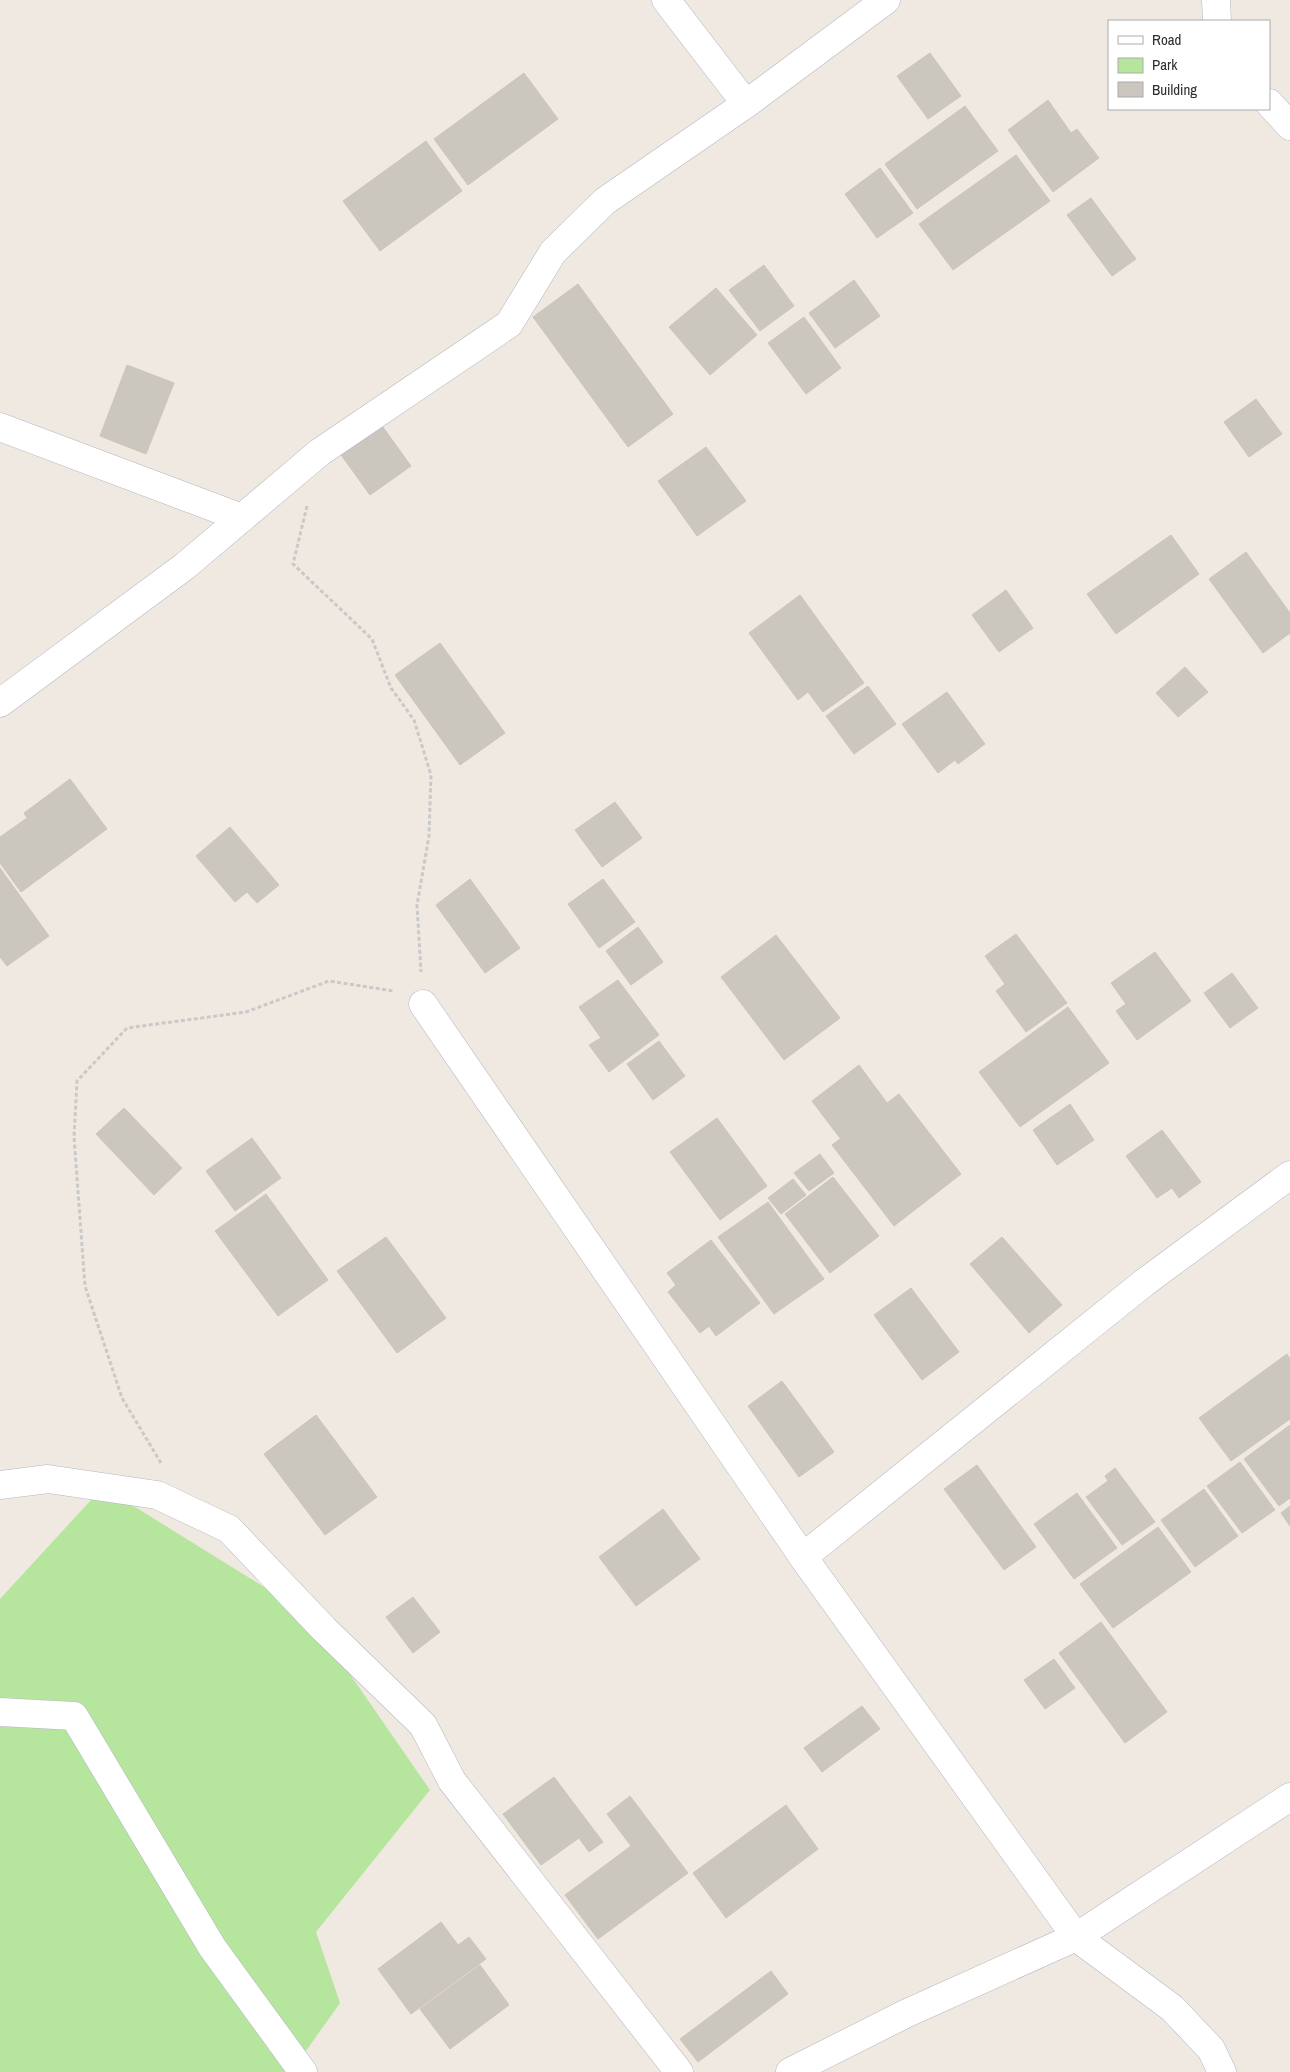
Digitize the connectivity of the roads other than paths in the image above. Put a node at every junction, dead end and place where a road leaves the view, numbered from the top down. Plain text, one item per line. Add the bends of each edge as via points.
1 (666, 0) edge
2 (886, 0) edge
3 (1216, 0) edge
4 (1217, 20) edge
5 (746, 104) junction
6 (1270, 104) edge
7 (1290, 126) edge
8 (0, 427) edge
9 (242, 518) junction
10 (0, 703) edge
11 (423, 1004) road end
12 (1290, 1175) edge
13 (0, 1485) edge
14 (803, 1557) junction
15 (0, 1712) edge
16 (1290, 1797) edge
17 (1076, 1937) junction
18 (303, 2072) edge
19 (678, 2072) edge
20 (790, 2072) edge
21 (1222, 2072) edge

1 - 5 street
2 - 5 street
3 - 4 street
5 - 9 street via 605,201 553,252 509,324 320,452
6 - 7 street
8 - 9 street
9 - 10 street via 185,566
11 - 14 street
12 - 14 street via 1145,1282
13 - 19 street via 48,1479 157,1496 229,1529 324,1629 423,1725 452,1781
14 - 17 street
15 - 18 street via 74,1716 212,1947
16 - 17 street
17 - 20 street via 905,2014
17 - 21 street via 1172,2008 1211,2049

